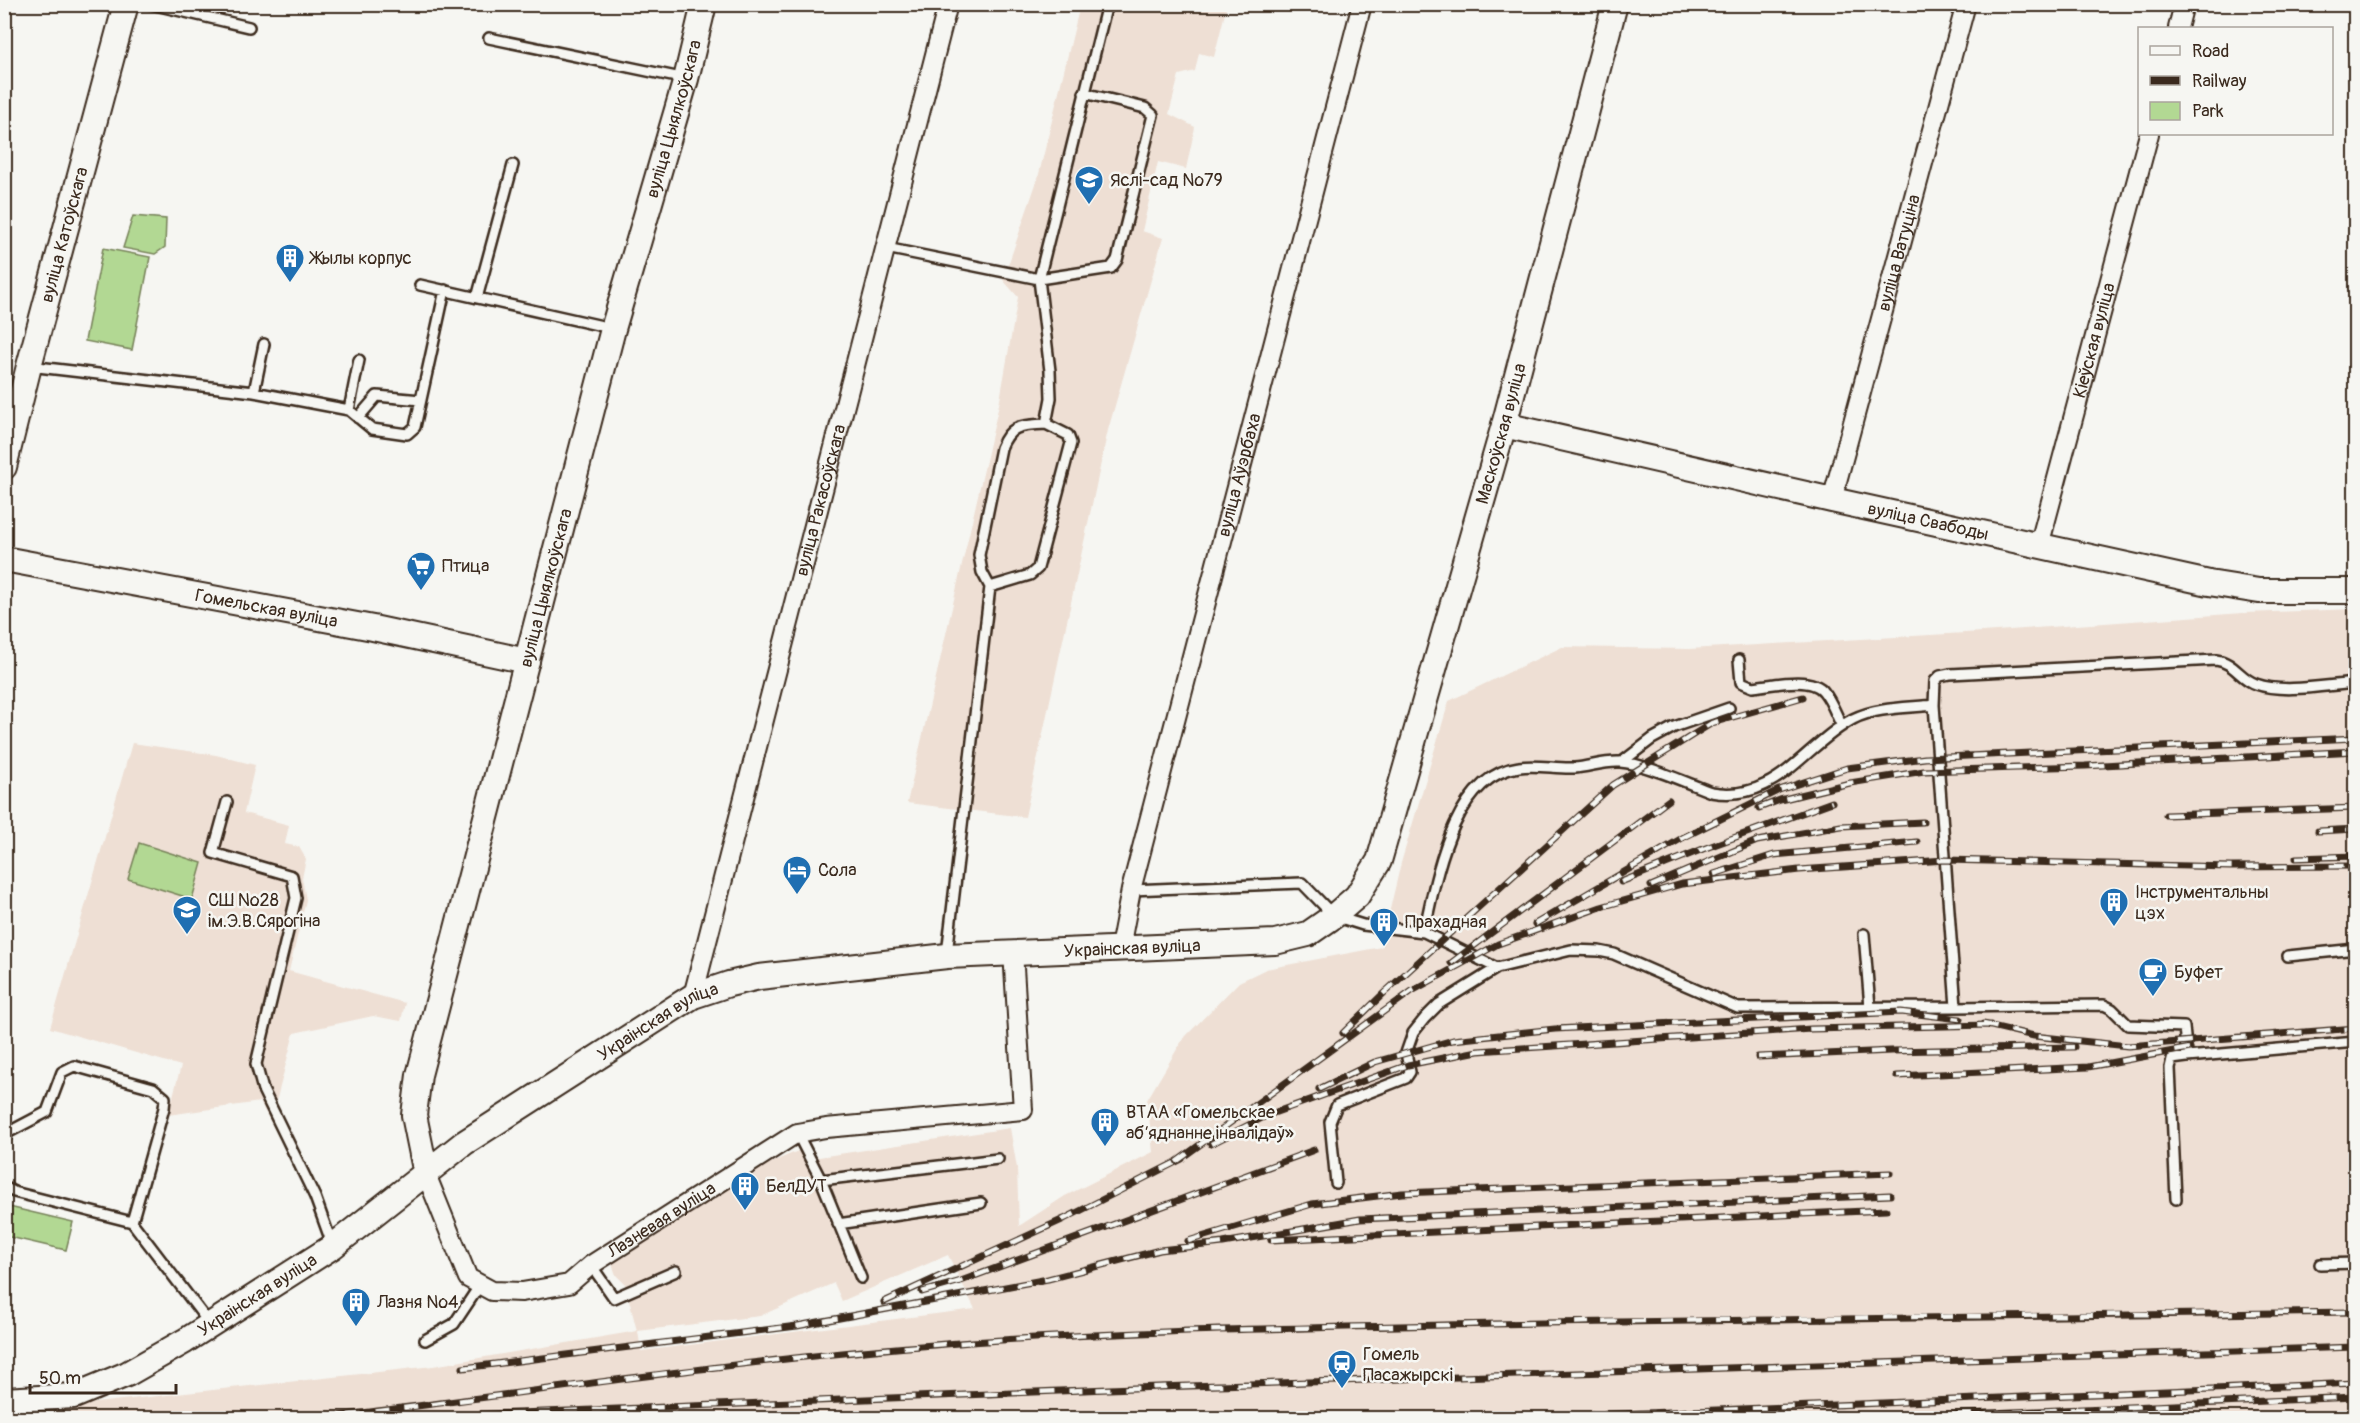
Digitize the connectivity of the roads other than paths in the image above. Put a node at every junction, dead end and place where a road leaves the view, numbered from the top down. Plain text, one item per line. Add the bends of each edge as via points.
1 (126, 4) edge
2 (151, 4) edge
3 (704, 4) edge
4 (948, 4) edge
5 (1107, 4) edge
6 (1362, 4) edge
7 (1614, 4) edge
8 (1966, 4) edge
9 (2184, 4) edge
10 (249, 27) dead end
11 (2178, 27) edge
12 (489, 38) dead end
13 (686, 79) junction
14 (1084, 93) junction
15 (2149, 135) edge
16 (513, 165) dead end
17 (886, 248) junction
18 (1039, 279) junction
19 (420, 285) dead end
20 (446, 290) junction
21 (477, 298) junction
22 (613, 329) junction
23 (264, 344) dead end
24 (359, 360) dead end
25 (29, 366) junction
26 (254, 392) junction
27 (421, 400) junction
28 (350, 410) junction
29 (358, 418) junction
30 (1046, 424) junction
31 (1504, 425) junction
32 (4, 467) edge
33 (1832, 500) junction
34 (2039, 546) junction
35 (4, 559) edge
36 (990, 587) junction
37 (2355, 591) edge
38 (1739, 660) dead end
39 (527, 661) junction
40 (2355, 683) edge
41 (1934, 705) junction
42 (1729, 708) dead end
43 (1842, 726) junction
44 (1622, 762) junction
45 (227, 802) dead end
46 (1378, 861) joint
47 (1131, 890) junction
48 (1334, 916) junction
49 (1424, 932) junction
50 (1864, 934) dead end
51 (1120, 948) junction
52 (2355, 949) edge
53 (1013, 952) junction
54 (947, 956) junction
55 (2288, 956) dead end
56 (1497, 968) junction
57 (693, 996) junction
58 (1956, 1006) junction
59 (1870, 1007) junction
60 (2355, 1042) edge
61 (2187, 1057) junction
62 (797, 1133) junction
63 (4, 1140) edge
64 (998, 1159) dead end
65 (426, 1174) junction
66 (821, 1180) junction
67 (1336, 1183) dead end
68 (4, 1187) edge
69 (2176, 1199) dead end
70 (981, 1203) dead end
71 (132, 1222) junction
72 (838, 1224) junction
73 (332, 1247) junction
74 (2355, 1263) edge
75 (2320, 1264) dead end
76 (591, 1265) junction
77 (676, 1271) dead end
78 (861, 1278) dead end
79 (480, 1285) junction
80 (210, 1325) junction
81 (425, 1340) dead end
82 (4, 1400) edge

1 - 25 street, вуліца Катоўскага
2 - 10 lane
3 - 13 street, вуліца Цыялкоўскага
4 - 17 street, вуліца Ракасоўскага
5 - 14 lane
6 - 47 street, вуліца Аўэрбаха
7 - 31 street, Маскоўская вуліца
8 - 33 street, вуліца Ватуціна
9 - 11 street
12 - 13 lane
13 - 22 street, вуліца Цыялкоўскага
14 - 18 lane
14 - 18 lane via 1144,108 1154,120 1115,266
15 - 34 street, Кіеўская вуліца
16 - 21 lane
17 - 18 lane
17 - 57 street, вуліца Ракасоўскага
18 - 30 lane via 1050,371 1051,398
19 - 20 lane
20 - 21 lane
20 - 27 lane
21 - 22 lane
22 - 39 street, вуліца Цыялкоўскага
23 - 26 lane
24 - 28 lane
25 - 26 lane
25 - 32 street, вуліца Катоўскага
26 - 28 lane
27 - 29 lane via 377,396
27 - 29 lane via 415,427 407,434 372,429
28 - 29 lane
30 - 36 lane via 1019,426 1005,436 979,555
30 - 36 lane via 1068,435 1071,443 1038,568 1030,575
31 - 33 street, вуліца Свабоды
31 - 46 street, Маскоўская вуліца
33 - 34 street, вуліца Свабоды
34 - 37 street, вуліца Свабоды via 2259,591
35 - 39 street, Гомельская вуліца
36 - 54 lane
38 - 43 lane via 1745,685 1814,684 1824,691
39 - 65 street, вуліца Цыялкоўскага via 419,1075 414,1115
40 - 41 lane via 2265,687 2216,660 1950,674 1935,681
41 - 43 lane via 1867,713
41 - 58 lane
42 - 44 lane via 1674,727
43 - 44 lane via 1781,776 1744,793 1711,792
44 - 49 lane via 1574,768 1518,767 1496,775 1478,789 1444,846
45 - 73 lane via 213,853 292,876 296,898 256,1064 263,1090 315,1197
46 - 48 street, Украінская вуліца via 1357,897
47 - 48 lane via 1302,883
47 - 51 street, вуліца Аўэрбаха
48 - 49 lane via 1363,925
48 - 51 street, Украінская вуліца via 1308,934 1275,942
49 - 56 lane
50 - 59 lane
51 - 53 street, Украінская вуліца
52 - 55 lane
53 - 54 street, Украінская вуліца
53 - 62 street, Лазневая вуліца via 1023,1110
54 - 57 street, Украінская вуліца via 759,977
56 - 59 lane via 1560,952 1599,951 1738,1008
56 - 67 lane via 1439,1004 1413,1033 1406,1053 1410,1072 1406,1078 1337,1105 1330,1122
57 - 65 street, Украінская вуліца via 464,1143
58 - 59 lane
58 - 61 lane via 2104,1005 2128,1025 2184,1027
60 - 61 lane
61 - 69 lane via 2172,1059 2170,1068
62 - 66 lane
62 - 76 street, Лазневая вуліца
63 - 71 lane via 9,1132 47,1112 62,1072 74,1066 153,1088 165,1098 164,1108
64 - 66 lane
65 - 73 street, Украінская вуліца
65 - 79 street via 468,1278
66 - 72 lane
68 - 71 lane
70 - 72 lane
71 - 80 lane
72 - 78 lane
73 - 80 street, Украінская вуліца
74 - 75 lane
76 - 77 lane via 614,1298
76 - 79 street, Лазневая вуліца via 569,1284 522,1292 492,1291
79 - 81 lane via 454,1324
80 - 82 street, Украінская вуліца via 127,1374 74,1396

